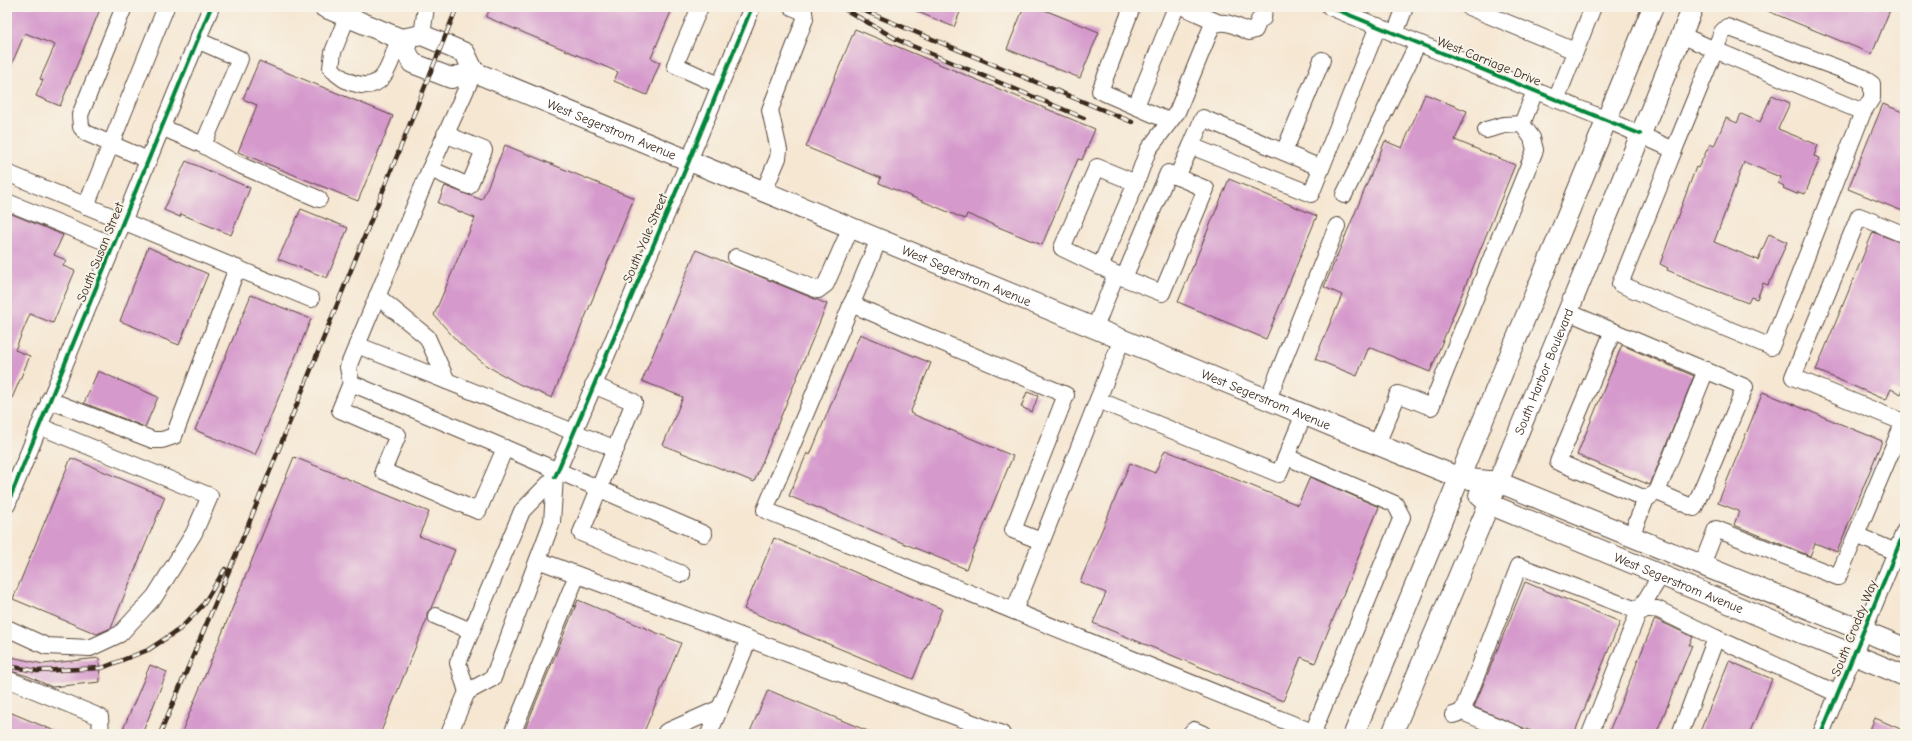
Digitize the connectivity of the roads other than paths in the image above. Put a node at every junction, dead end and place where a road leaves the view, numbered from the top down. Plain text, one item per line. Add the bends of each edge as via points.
1 (124, 7) edge
2 (166, 7) edge
3 (211, 7) edge
4 (325, 7) edge
5 (426, 7) edge
6 (700, 7) edge
7 (752, 7) edge
8 (792, 7) edge
9 (1132, 7) edge
10 (1176, 7) edge
11 (1183, 7) edge
12 (1330, 7) edge
13 (1405, 7) edge
14 (1469, 7) edge
15 (1593, 7) edge
16 (1653, 7) edge
17 (1692, 7) edge
18 (1263, 12) edge
19 (347, 16) junction
20 (1217, 22) junction
21 (1378, 26) junction
22 (1395, 34) junction
23 (422, 35) junction
24 (1681, 35) junction
25 (400, 39) junction
26 (197, 40) junction
27 (1418, 43) junction
28 (1715, 50) junction
29 (1575, 51) junction
30 (1322, 60) dead end
31 (474, 72) junction
32 (719, 85) junction
33 (1535, 91) junction
34 (1556, 100) junction
35 (1136, 106) junction
36 (1863, 112) junction
37 (1607, 120) junction
38 (1169, 121) junction
39 (1522, 124) junction
40 (161, 127) junction
41 (1486, 130) dead end
42 (445, 134) junction
43 (1640, 134) junction
44 (112, 143) junction
45 (203, 145) junction
46 (1191, 146) junction
47 (1674, 150) junction
48 (1284, 152) junction
49 (148, 160) junction
50 (689, 161) junction
51 (1322, 168) junction
52 (430, 169) junction
53 (7, 173) edge
54 (1177, 176) junction
55 (1136, 183) junction
56 (764, 191) junction
57 (1344, 195) dead end
58 (319, 199) dead end
59 (7, 202) edge
60 (86, 206) junction
61 (123, 221) junction
62 (1337, 226) dead end
63 (851, 227) junction
64 (1905, 235) edge
65 (879, 239) junction
66 (113, 245) junction
67 (736, 257) dead end
68 (1100, 266) junction
69 (237, 268) junction
70 (1120, 276) junction
71 (377, 296) junction
72 (311, 299) dead end
73 (851, 304) junction
74 (1568, 312) junction
75 (1095, 328) junction
76 (1613, 331) junction
77 (1122, 339) junction
78 (357, 345) junction
79 (1706, 370) junction
80 (447, 381) junction
81 (351, 383) junction
82 (593, 386) junction
83 (50, 400) junction
84 (1098, 400) junction
85 (1268, 400) junction
86 (1304, 414) junction
87 (1905, 422) edge
88 (40, 426) junction
89 (574, 432) junction
90 (1377, 444) junction
91 (505, 448) junction
92 (616, 449) junction
93 (1287, 457) junction
94 (556, 474) junction
95 (1460, 478) junction
96 (1498, 482) junction
97 (599, 489) junction
98 (9, 495) edge
99 (1651, 495) junction
100 (1489, 504) junction
101 (1905, 530) edge
102 (704, 534) dead end
103 (1856, 535) junction
104 (1631, 536) junction
105 (1041, 541) junction
106 (1896, 552) junction
107 (538, 560) junction
108 (1702, 565) junction
109 (682, 574) dead end
110 (577, 575) junction
111 (1661, 575) junction
112 (1014, 611) junction
113 (1639, 611) junction
114 (436, 616) dead end
115 (7, 628) edge
116 (472, 631) junction
117 (1864, 632) junction
118 (1716, 638) junction
119 (749, 639) junction
120 (1905, 648) edge
121 (1854, 655) junction
122 (1905, 676) edge
123 (8, 680) edge
124 (467, 692) junction
125 (1838, 694) junction
126 (720, 708) junction
127 (1315, 733) edge
128 (101, 734) edge
129 (449, 734) edge
130 (512, 734) edge
131 (665, 734) edge
132 (709, 734) edge
133 (1002, 734) edge
134 (1190, 734) edge
135 (1203, 734) edge
136 (1354, 734) edge
137 (1392, 734) edge
138 (1516, 734) edge
139 (1590, 734) edge
140 (1680, 734) edge
141 (1821, 734) edge

1 - 44 street via 80,115 81,127 86,133
2 - 44 street
3 - 26 street, South Susan Street
4 - 19 main road
5 - 23 street
6 - 32 street via 675,65
7 - 32 street, South Yale Street
8 - 56 street via 804,12 805,19 770,110 779,150
9 - 35 street via 1100,91
10 - 35 street
11 - 20 street
12 - 21 street, West Carriage Drive
13 - 22 street
14 - 29 street
15 - 29 street
16 - 37 main road
17 - 24 main road, South Harbor Boulevard
18 - 20 street via 1255,30 1249,32 1227,23
19 - 25 main road
19 - 25 street via 333,52 330,68 338,77 365,87 374,85 382,80
20 - 38 street via 1212,26 1177,112
21 - 22 street, West Carriage Drive
21 - 51 street
22 - 27 street, West Carriage Drive
23 - 25 main road
23 - 31 main road via 465,52
24 - 28 street
24 - 43 main road, South Harbor Boulevard
25 - 31 main road via 412,63 451,78
26 - 40 street, South Susan Street
26 - 45 street via 240,59
27 - 33 street, West Carriage Drive
27 - 57 street
28 - 36 street
28 - 36 street via 1727,26 1862,76 1872,84 1872,98
28 - 47 street
29 - 34 street
30 - 48 street
31 - 42 street
31 - 50 main road, West Segerstrom Avenue
32 - 50 street, South Yale Street
33 - 34 street, West Carriage Drive
33 - 39 street
34 - 37 street, West Carriage Drive
35 - 38 street
36 - 47 street via 1771,347 1620,284
37 - 43 street, West Carriage Drive
37 - 95 main road
38 - 55 street via 1148,150
39 - 41 street
39 - 90 street via 1532,138 1535,150 1431,407 1398,394
40 - 45 street
40 - 49 street, South Susan Street
42 - 52 street
42 - 52 street via 484,150 469,186
43 - 47 street, West Carriage Drive
43 - 74 main road, South Harbor Boulevard
44 - 49 street
44 - 60 street
45 - 58 street via 235,163
46 - 48 street via 1203,118
46 - 51 street via 1311,194
46 - 54 street
48 - 51 street
49 - 61 street, South Susan Street
50 - 56 main road, West Segerstrom Avenue
50 - 82 street, South Yale Street
52 - 71 street
53 - 60 street
54 - 70 street via 1168,173
54 - 70 street via 1206,189 1162,293
55 - 68 street
55 - 68 street via 1097,167 1091,180 1062,248
56 - 63 main road, West Segerstrom Avenue
59 - 66 street
60 - 61 street
61 - 66 street, South Susan Street
61 - 69 street
62 - 85 street
63 - 65 main road, West Segerstrom Avenue
63 - 67 street via 826,284 818,290
64 - 87 street via 1859,216 1793,377
65 - 73 street
65 - 75 main road, West Segerstrom Avenue
66 - 83 street, South Susan Street
68 - 70 street
69 - 72 street
69 - 83 street via 174,436 153,440
70 - 75 street
71 - 78 street
71 - 80 street via 427,337
73 - 105 street via 1066,395 1012,530
73 - 112 street via 765,510
74 - 76 street
74 - 96 main road, South Harbor Boulevard
75 - 77 main road, West Segerstrom Avenue
76 - 79 street
76 - 99 street via 1558,462
77 - 84 street
77 - 85 main road, West Segerstrom Avenue
78 - 80 street
78 - 81 street via 348,367
79 - 99 street
79 - 99 street via 1745,387 1694,508
80 - 89 street
81 - 91 street
81 - 91 street via 340,410 398,435 383,471 478,511
82 - 89 street, South Yale Street
82 - 92 street via 634,402
83 - 88 street, South Susan Street
84 - 93 street via 1279,474
84 - 105 street
85 - 86 main road, West Segerstrom Avenue
86 - 90 main road, West Segerstrom Avenue
86 - 93 street
87 - 103 street
88 - 98 street, South Susan Street
88 - 115 street via 210,496 194,533 154,596 120,634 90,648 46,646
89 - 92 street
89 - 94 street, South Yale Street
90 - 95 main road, West Segerstrom Avenue
91 - 94 street
92 - 97 street
93 - 127 street via 1395,504 1402,517
94 - 97 street
94 - 107 street via 552,522
94 - 116 street via 522,510
95 - 96 main road, West Segerstrom Avenue
95 - 100 main road, West Segerstrom Avenue
95 - 136 main road
96 - 100 main road, South Harbor Boulevard
96 - 104 main road, West Segerstrom Avenue
97 - 102 street
97 - 109 street via 581,533
99 - 104 street
100 - 111 main road, West Segerstrom Avenue
100 - 137 main road, South Harbor Boulevard
101 - 106 street, South Croddy Way
103 - 106 street
103 - 108 street via 1838,577 1716,529
104 - 108 main road, West Segerstrom Avenue
105 - 112 street
106 - 117 street, South Croddy Way
107 - 110 street
107 - 124 street via 493,678
108 - 117 main road, West Segerstrom Avenue
110 - 119 street
110 - 130 street
111 - 113 street
111 - 121 main road, West Segerstrom Avenue
112 - 127 street
113 - 118 street via 1657,609
113 - 138 street via 1519,566 1457,713
113 - 139 street
114 - 116 street
116 - 124 street via 458,663
117 - 120 main road, West Segerstrom Avenue
117 - 121 street, South Croddy Way
118 - 125 street
118 - 140 street
119 - 126 street
119 - 133 street
121 - 122 main road, West Segerstrom Avenue
121 - 125 street, South Croddy Way
123 - 128 street via 100,717
124 - 129 street
125 - 141 street, South Croddy Way
126 - 131 street
126 - 132 street
134 - 135 street via 1194,730

